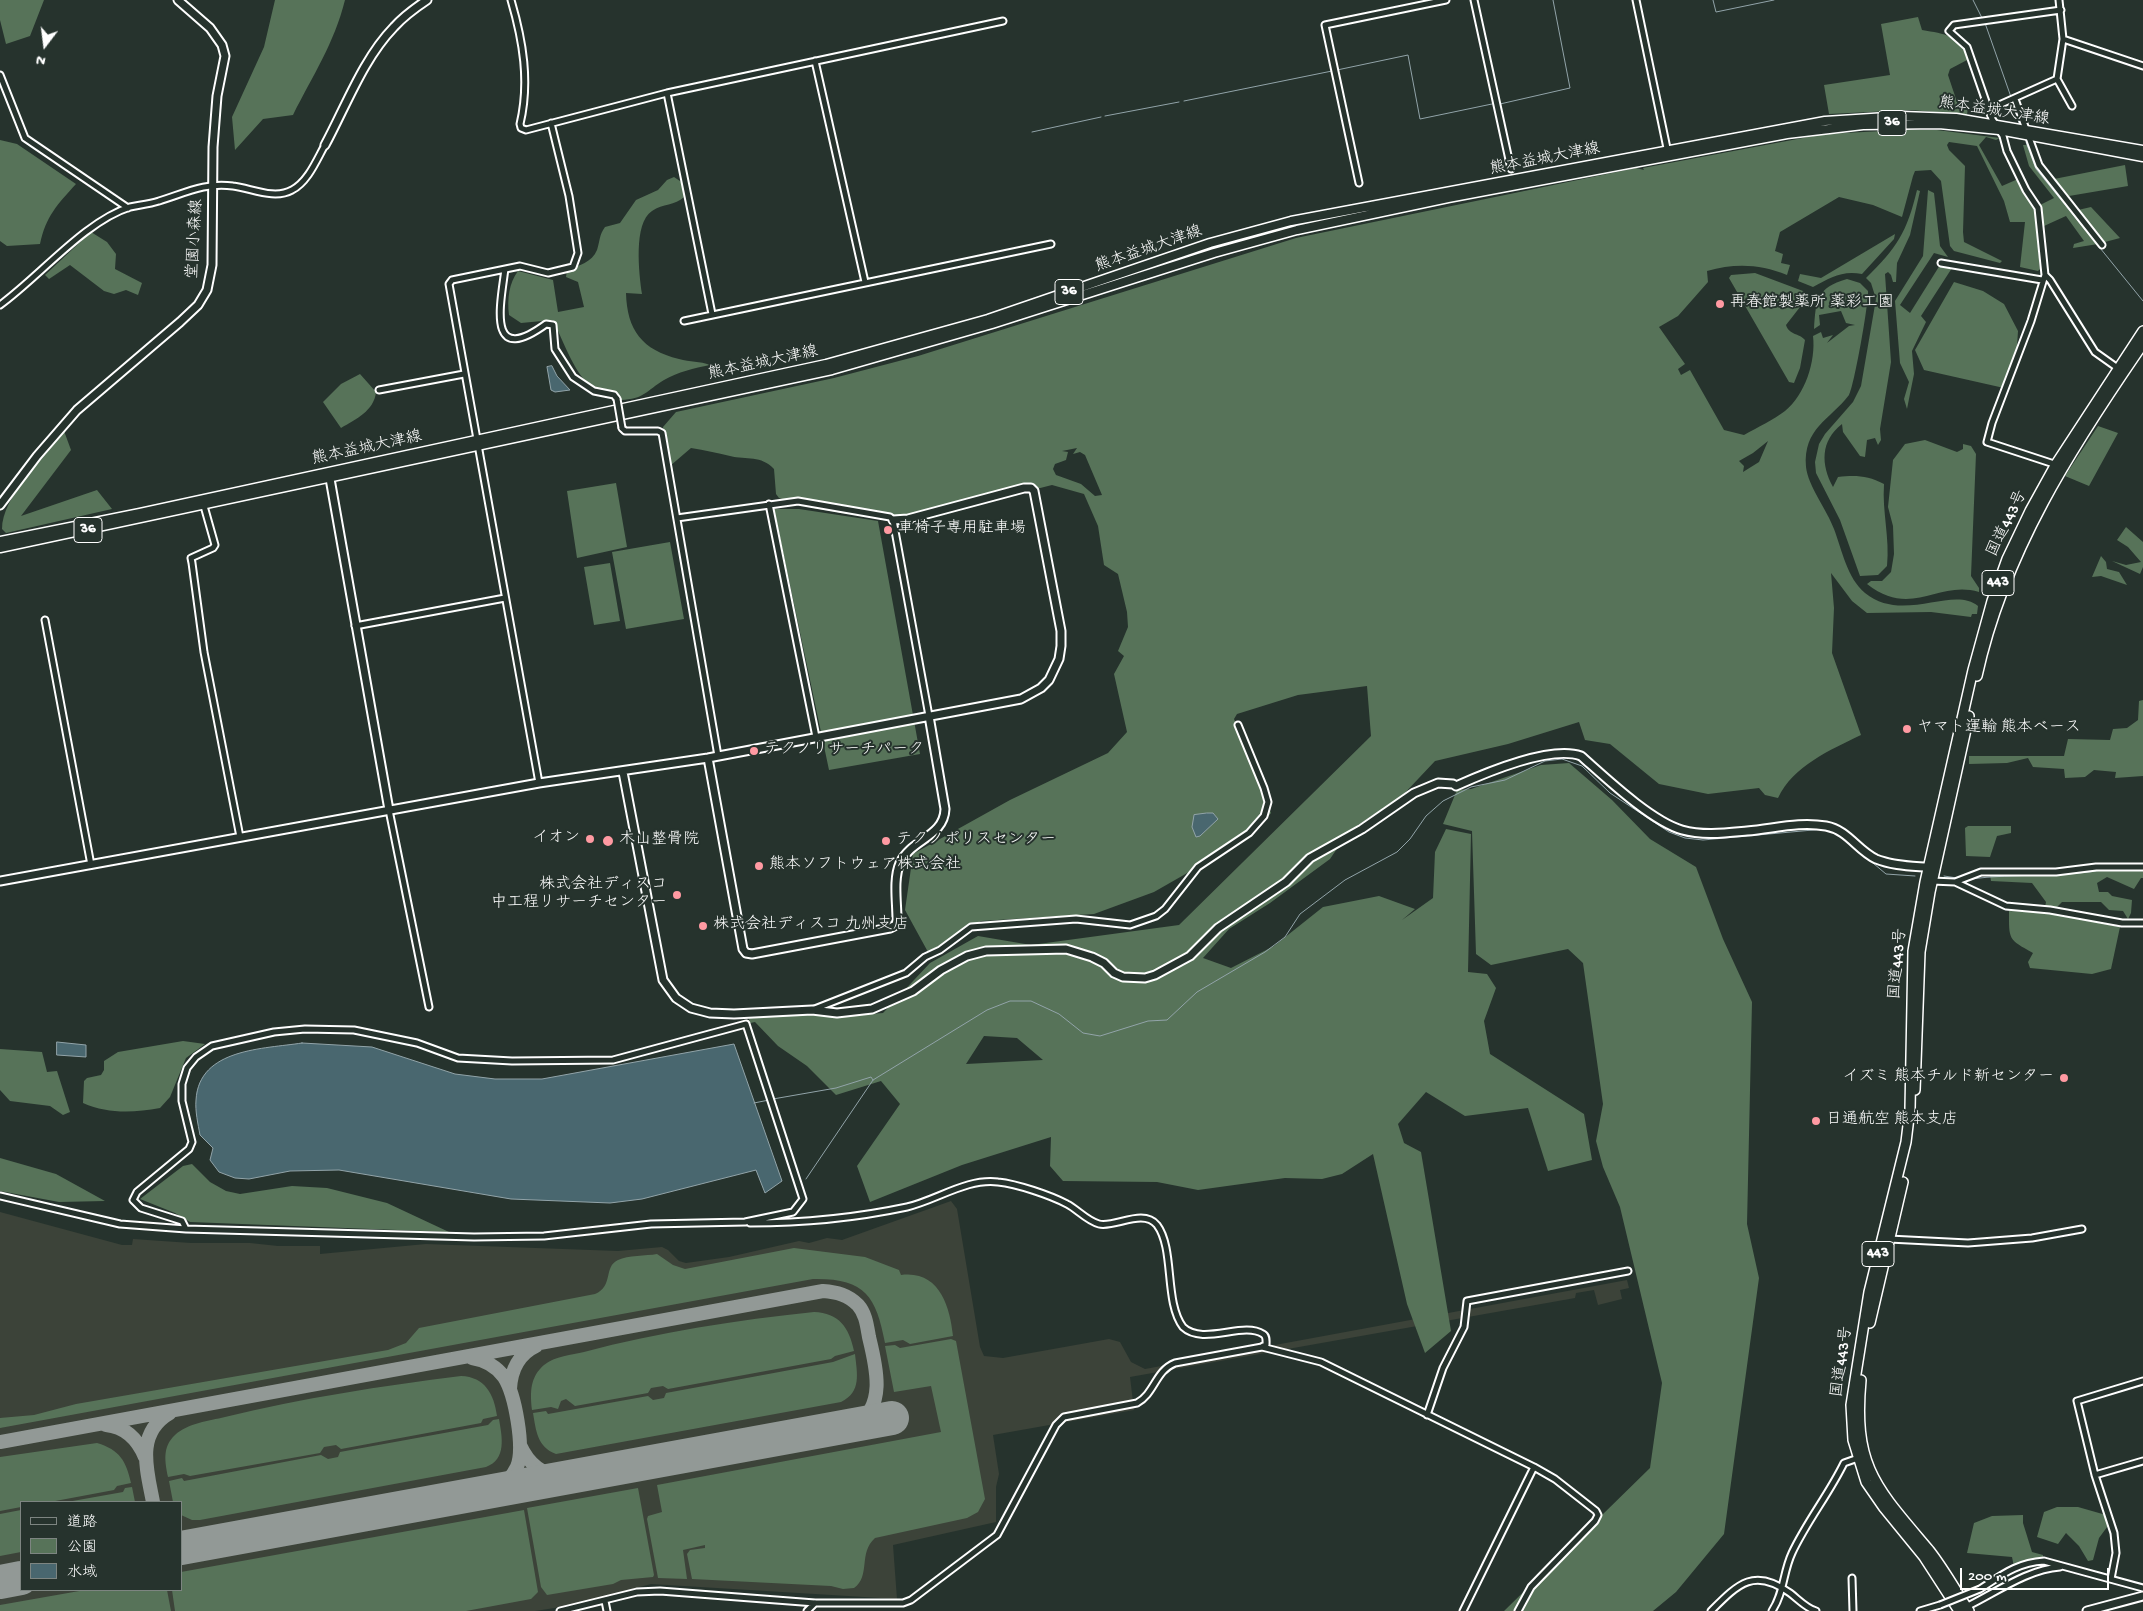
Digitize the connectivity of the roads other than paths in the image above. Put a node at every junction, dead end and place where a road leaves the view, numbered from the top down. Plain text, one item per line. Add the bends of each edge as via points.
1 (178, 0) edge
2 (427, 0) edge
3 (511, 0) edge
4 (1446, 0) edge
5 (1474, 0) edge
6 (1636, 0) edge
7 (2059, 0) edge
8 (2061, 10) junction
9 (1003, 21) dead end
10 (2063, 38) junction
11 (815, 61) junction
12 (2143, 66) edge
13 (0, 75) edge
14 (2057, 79) junction
15 (667, 93) junction
16 (2012, 100) junction
17 (2072, 106) dead end
18 (1990, 109) junction
19 (551, 123) junction
20 (1997, 127) junction
21 (2028, 134) junction
22 (325, 145) joint
23 (2143, 150) edge
24 (1668, 153) junction
25 (2143, 157) edge
26 (1511, 168) dead end
27 (1359, 183) dead end
28 (213, 186) junction
29 (128, 208) junction
30 (1051, 244) dead end
31 (2102, 245) dead end
32 (1941, 263) dead end
33 (505, 269) junction
34 (2043, 278) junction
35 (865, 282) junction
36 (0, 305) edge
37 (712, 314) junction
38 (684, 322) dead end
39 (2143, 330) edge
40 (2143, 344) edge
41 (2121, 370) junction
42 (464, 374) junction
43 (378, 390) dead end
44 (477, 443) junction
45 (2058, 466) junction
46 (329, 473) junction
47 (769, 504) junction
48 (0, 505) edge
49 (204, 506) junction
50 (677, 518) junction
51 (893, 520) junction
52 (0, 541) edge
53 (0, 548) edge
54 (505, 598) junction
55 (44, 620) dead end
56 (355, 626) junction
57 (929, 716) junction
58 (1238, 726) dead end
59 (816, 737) junction
60 (718, 756) junction
61 (708, 758) junction
62 (623, 772) junction
63 (539, 783) junction
64 (389, 810) junction
65 (240, 837) junction
66 (91, 865) junction
67 (2143, 867) edge
68 (1932, 868) junction
69 (0, 881) edge
70 (1932, 881) junction
71 (1955, 882) junction
72 (2143, 923) edge
73 (428, 1007) dead end
74 (812, 1010) junction
75 (0, 1196) edge
76 (651, 1224) junction
77 (2082, 1229) dead end
78 (186, 1230) junction
79 (1889, 1239) junction
80 (1628, 1271) dead end
81 (1262, 1347) junction
82 (2143, 1381) edge
83 (1427, 1415) junction
84 (1861, 1457) junction
85 (2143, 1461) edge
86 (1534, 1467) junction
87 (2094, 1475) junction
88 (2068, 1567) junction
89 (1852, 1578) dead end
90 (2111, 1578) junction
91 (1782, 1588) junction
92 (2143, 1588) edge
93 (2143, 1596) edge
94 (605, 1601) junction
95 (815, 1603) junction
96 (1965, 1610) edge
97 (560, 1611) edge
98 (608, 1611) edge
99 (807, 1611) edge
100 (1463, 1611) edge
101 (1518, 1611) edge
102 (1711, 1611) edge
103 (1772, 1611) edge
104 (1816, 1611) edge
105 (1853, 1611) edge
106 (1920, 1611) edge
107 (2087, 1611) edge

1 - 28 street, 堂園小森線 via 210,28 222,45 225,56 217,96
2 - 22 street via 393,28 382,42
3 - 19 street via 519,27 526,90 521,128 526,130
4 - 27 street via 1324,25
5 - 26 street
6 - 24 street
7 - 8 street
8 - 10 street
8 - 18 street via 1954,25 1949,31 1967,47
9 - 11 street
10 - 12 street
10 - 14 street
11 - 15 street
11 - 35 street
13 - 29 street via 25,138
14 - 16 street
14 - 17 street
15 - 19 street
15 - 37 street
16 - 18 street
16 - 21 street
18 - 20 street
19 - 33 street via 569,196 577,260 573,267 548,273 520,266
20 - 21 main road, 熊本益城大津線 / 36
20 - 24 main road, 熊本益城大津線 / 36 via 1904,123 1827,127
20 - 34 street via 2014,167 2038,208
21 - 23 main road, 熊本益城大津線 / 36
21 - 25 main road, 熊本益城大津線 / 36
21 - 31 street via 2039,166
22 - 28 street via 306,178 293,190 267,194 232,186
24 - 44 main road, 熊本益城大津線 / 36 via 1297,230 832,370
28 - 29 street via 192,188 159,201
28 - 48 street, 堂園小森線 via 212,265 207,290 198,305 77,410 36,456
29 - 36 street via 89,230
30 - 35 street
32 - 34 street
33 - 42 street via 452,280 449,284
33 - 50 street, bridge via 501,329 514,339 531,335 546,324 553,325 555,349 574,377 594,391 614,395 625,431 662,433
34 - 41 street via 2050,280 2095,352
34 - 45 street via 2031,321 1987,442
35 - 37 street
37 - 38 street
39 - 41 highway, 国道443号 / 443
40 - 41 highway, 国道443号 / 443
41 - 45 highway, 国道443号 / 443
42 - 43 street
42 - 44 street
44 - 46 main road, 熊本益城大津線 / 36
44 - 54 street
45 - 68 highway, 国道443号 / 443 via 1998,603 1978,672
46 - 49 main road, 熊本益城大津線 / 36
46 - 52 main road, 熊本益城大津線 / 36
46 - 56 street
47 - 50 street
47 - 51 street via 798,501
47 - 59 street
49 - 53 main road, 熊本益城大津線 / 36
49 - 65 street via 215,545 192,558 192,563 204,652
50 - 60 street
51 - 57 street
51 - 57 street via 1031,488 1061,631 1058,659 1049,680 1041,688 1021,699
54 - 56 street
54 - 63 street
55 - 66 street
56 - 64 street
57 - 59 street
57 - 61 street via 945,819 942,826 909,850 900,863 896,878 897,920 896,925 890,928 746,953
58 - 74 street via 1264,788 1268,802 1264,816 1249,833 1198,866 1156,916 1130,925 1076,920 971,927 906,973
59 - 60 street
60 - 61 street
61 - 62 street
62 - 63 street
62 - 74 street via 659,966 668,989 691,1008 710,1013
63 - 64 street
64 - 65 street
64 - 73 street
65 - 66 street
66 - 69 street
67 - 71 street via 1981,872
68 - 70 highway, 国道443号 / 443
68 - 74 street via 1875,858 1839,829 1824,826 1775,826 1703,834 1682,830 1663,822 1581,756 1554,754 1456,786 1448,782 1438,783 1414,793 1362,829 1310,858 1286,882 1218,928 1190,956 1154,975 1123,977 1092,957 1066,949 986,950 967,956 913,991 872,1009 836,1013
68 - 84 highway, 国道443号 / 443 via 1913,951 1910,1109 1906,1142 1869,1292 1851,1405 1853,1440
70 - 71 street
70 - 79 highway, 国道443号 / 443 via 1920,952 1911,1144
71 - 72 street via 2006,906 2122,923
75 - 78 street via 120,1224
76 - 78 street via 544,1236 474,1237
76 - 78 street via 745,1222 793,1212 803,1202 746,1024 613,1060 458,1058 417,1043 354,1030 274,1032 212,1046 196,1057 182,1084 182,1101 192,1142 189,1149 137,1192 133,1200 141,1208 182,1221
76 - 81 street via 793,1223 854,1217 930,1201 972,1184 997,1182 1066,1203 1097,1224 1107,1225 1128,1219 1148,1220 1156,1224 1183,1327 1194,1333 1248,1331 1263,1334 1266,1345
77 - 79 street via 2032,1238 1968,1243
79 - 84 highway, 国道443号 / 443 via 1861,1378 1858,1405
80 - 83 street via 1467,1301 1464,1327 1443,1368
81 - 83 street via 1321,1362
81 - 95 street via 1175,1363 1163,1369 1147,1395 1137,1403 1064,1416 1056,1425 997,1535 911,1600 903,1603
82 - 87 street via 2077,1401
83 - 86 street
84 - 91 street via 1844,1462 1791,1555
84 - 96 highway, 国道443号 / 443 via 1890,1505 1930,1551
85 - 87 street
86 - 100 street
86 - 101 street via 1560,1482 1598,1515 1530,1587
87 - 90 street via 2114,1533 2116,1552
88 - 90 street
88 - 96 street via 2034,1573
88 - 106 street, bridge via 2044,1561 2029,1562 2013,1567 1980,1589
89 - 105 street
90 - 92 street
91 - 102 street via 1765,1580 1746,1582 1732,1589
91 - 103 street
91 - 104 street
93 - 107 street
94 - 95 street via 637,1592 660,1591
94 - 97 street
94 - 98 street
95 - 99 street

